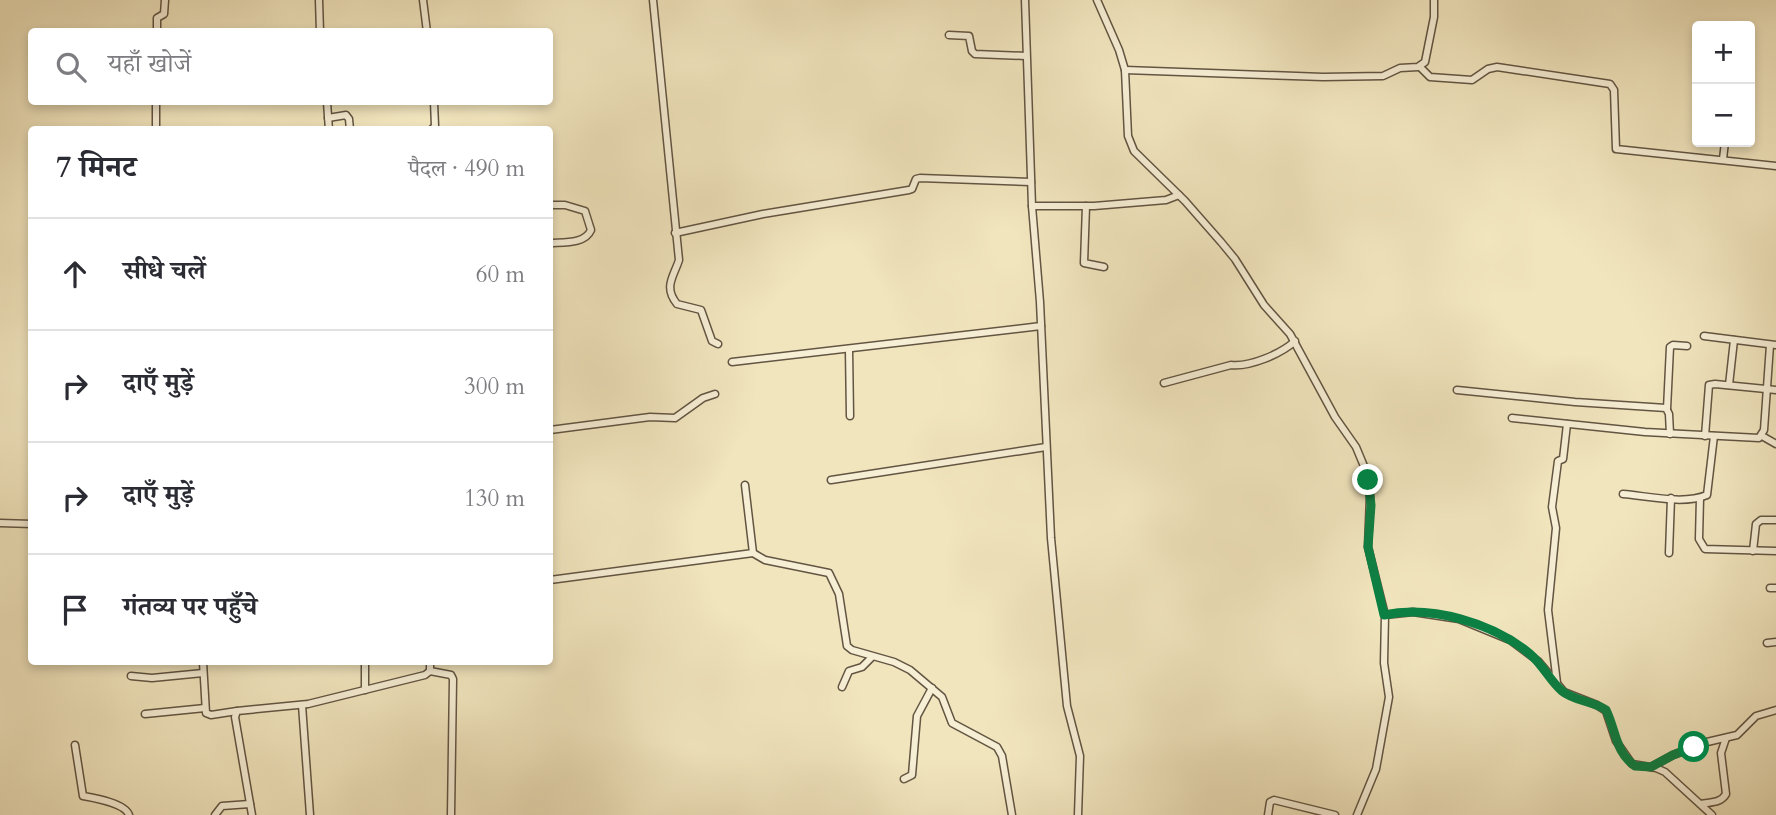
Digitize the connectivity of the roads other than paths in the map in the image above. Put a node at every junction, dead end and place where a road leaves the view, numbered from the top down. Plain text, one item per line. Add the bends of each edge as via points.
1 (165, 0) edge
2 (318, 0) edge
3 (424, 0) edge
4 (653, 0) edge
5 (1025, 0) edge
6 (1097, 0) edge
7 (1434, 0) edge
8 (157, 28) edge
9 (320, 28) edge
10 (427, 28) edge
11 (949, 35) dead end
12 (1026, 55) junction
13 (1420, 66) junction
14 (1125, 70) junction
15 (156, 105) edge
16 (327, 105) edge
17 (433, 105) edge
18 (328, 118) junction
19 (156, 126) edge
20 (329, 126) edge
21 (350, 126) edge
22 (435, 126) edge
23 (1724, 147) edge
24 (1723, 159) junction
25 (1776, 166) edge
26 (1031, 182) junction
27 (1179, 195) junction
28 (553, 205) edge
29 (1032, 206) junction
30 (1086, 206) junction
31 (675, 233) junction
32 (553, 243) edge
33 (1104, 267) dead end
34 (1041, 326) junction
35 (1704, 336) dead end
36 (1734, 340) junction
37 (1294, 341) junction
38 (718, 344) dead end
39 (1687, 345) dead end
40 (1773, 345) edge
41 (849, 350) junction
42 (732, 362) dead end
43 (1164, 383) dead end
44 (1729, 385) junction
45 (1457, 390) dead end
46 (1768, 390) junction
47 (1776, 390) edge
48 (715, 394) dead end
49 (1667, 409) junction
50 (850, 416) dead end
51 (1512, 418) dead end
52 (1567, 424) junction
53 (553, 430) edge
54 (1670, 434) junction
55 (1705, 436) junction
56 (1714, 436) junction
57 (1762, 436) junction
58 (1776, 444) edge
59 (1046, 447) junction
60 (831, 480) dead end
61 (745, 485) dead end
62 (1623, 494) dead end
63 (1671, 498) junction
64 (1700, 498) junction
65 (1776, 520) edge
66 (0, 523) edge
67 (28, 524) edge
68 (1753, 551) junction
69 (1776, 551) edge
70 (753, 552) junction
71 (1669, 553) dead end
72 (553, 580) edge
73 (1384, 615) junction
74 (1776, 642) edge
75 (1767, 643) dead end
76 (872, 657) junction
77 (203, 665) edge
78 (365, 665) edge
79 (430, 665) edge
80 (430, 671) junction
81 (204, 674) junction
82 (131, 676) dead end
83 (1558, 685) junction
84 (842, 687) dead end
85 (932, 688) junction
86 (365, 690) junction
87 (302, 705) junction
88 (205, 708) junction
89 (1776, 710) edge
90 (237, 711) junction
91 (145, 714) dead end
92 (1726, 737) junction
93 (75, 745) dead end
94 (1651, 767) junction
95 (904, 779) dead end
96 (250, 804) junction
97 (1701, 804) junction
98 (129, 815) edge
99 (215, 815) edge
100 (252, 815) edge
101 (310, 815) edge
102 (451, 815) edge
103 (1012, 815) edge
104 (1079, 815) edge
105 (1268, 815) edge
106 (1335, 815) edge
107 (1357, 815) edge
108 (1712, 815) edge

1 - 8 street
2 - 9 street
3 - 10 street
4 - 31 street
5 - 12 street
6 - 14 street
7 - 13 street via 1426,62
11 - 12 street via 969,36 975,54
12 - 26 street
13 - 14 street via 1399,68 1386,76 1323,77
13 - 24 street via 1430,77 1472,80 1497,67 1610,84 1616,149
14 - 27 street via 1131,146
15 - 19 street
16 - 18 street
17 - 22 street
18 - 20 street
18 - 21 street via 346,116
23 - 24 street
24 - 25 street
26 - 29 street
26 - 31 street via 920,178 909,190
27 - 30 street
27 - 37 street via 1235,259
28 - 32 street via 585,211 592,230 582,239
29 - 30 street
29 - 34 street
30 - 33 street via 1084,263
31 - 38 street via 679,260 670,279 673,299 701,310 712,341
34 - 41 street
34 - 59 street
35 - 36 street
36 - 40 street
36 - 44 street
37 - 43 street via 1277,354
37 - 73 street via 1366,471 1368,547
39 - 49 street via 1670,347
40 - 46 street
41 - 42 street
41 - 50 street
44 - 46 street
44 - 55 street via 1708,386
45 - 49 street
46 - 47 street
46 - 57 street
48 - 53 street via 675,418
49 - 54 street
51 - 52 street
52 - 54 street
52 - 83 street via 1552,507 1556,528 1548,599
54 - 55 street
55 - 56 street
56 - 57 street
56 - 64 street via 1709,493
57 - 58 street
59 - 60 street
59 - 104 street via 1068,706 1080,756
61 - 70 street
62 - 63 street
63 - 64 street
63 - 71 street
64 - 68 street via 1702,547
65 - 68 street via 1756,524
66 - 67 street
68 - 69 street
70 - 72 street
70 - 76 street via 765,560 829,573 839,594 845,642 849,649
73 - 83 street via 1430,614 1493,632 1527,652
73 - 107 street via 1388,711 1376,769
74 - 75 street
76 - 84 street via 866,665 849,671
76 - 85 street via 903,666
77 - 81 street
78 - 86 street
79 - 80 street
80 - 86 street
80 - 102 street via 451,675 454,682
81 - 82 street
81 - 88 street
83 - 94 street via 1606,710 1629,762
85 - 95 street via 919,711 912,775
85 - 103 street via 942,697 952,723 1000,751
86 - 87 street
87 - 90 street
87 - 101 street
88 - 90 street via 211,715
88 - 91 street
89 - 92 street via 1762,713 1741,732
90 - 96 street
92 - 94 street
92 - 97 street via 1721,753 1726,794 1718,801
93 - 98 street via 83,796 124,807
94 - 97 street via 1665,772
96 - 99 street via 222,806
96 - 100 street
97 - 108 street
105 - 106 street via 1269,803 1274,800

